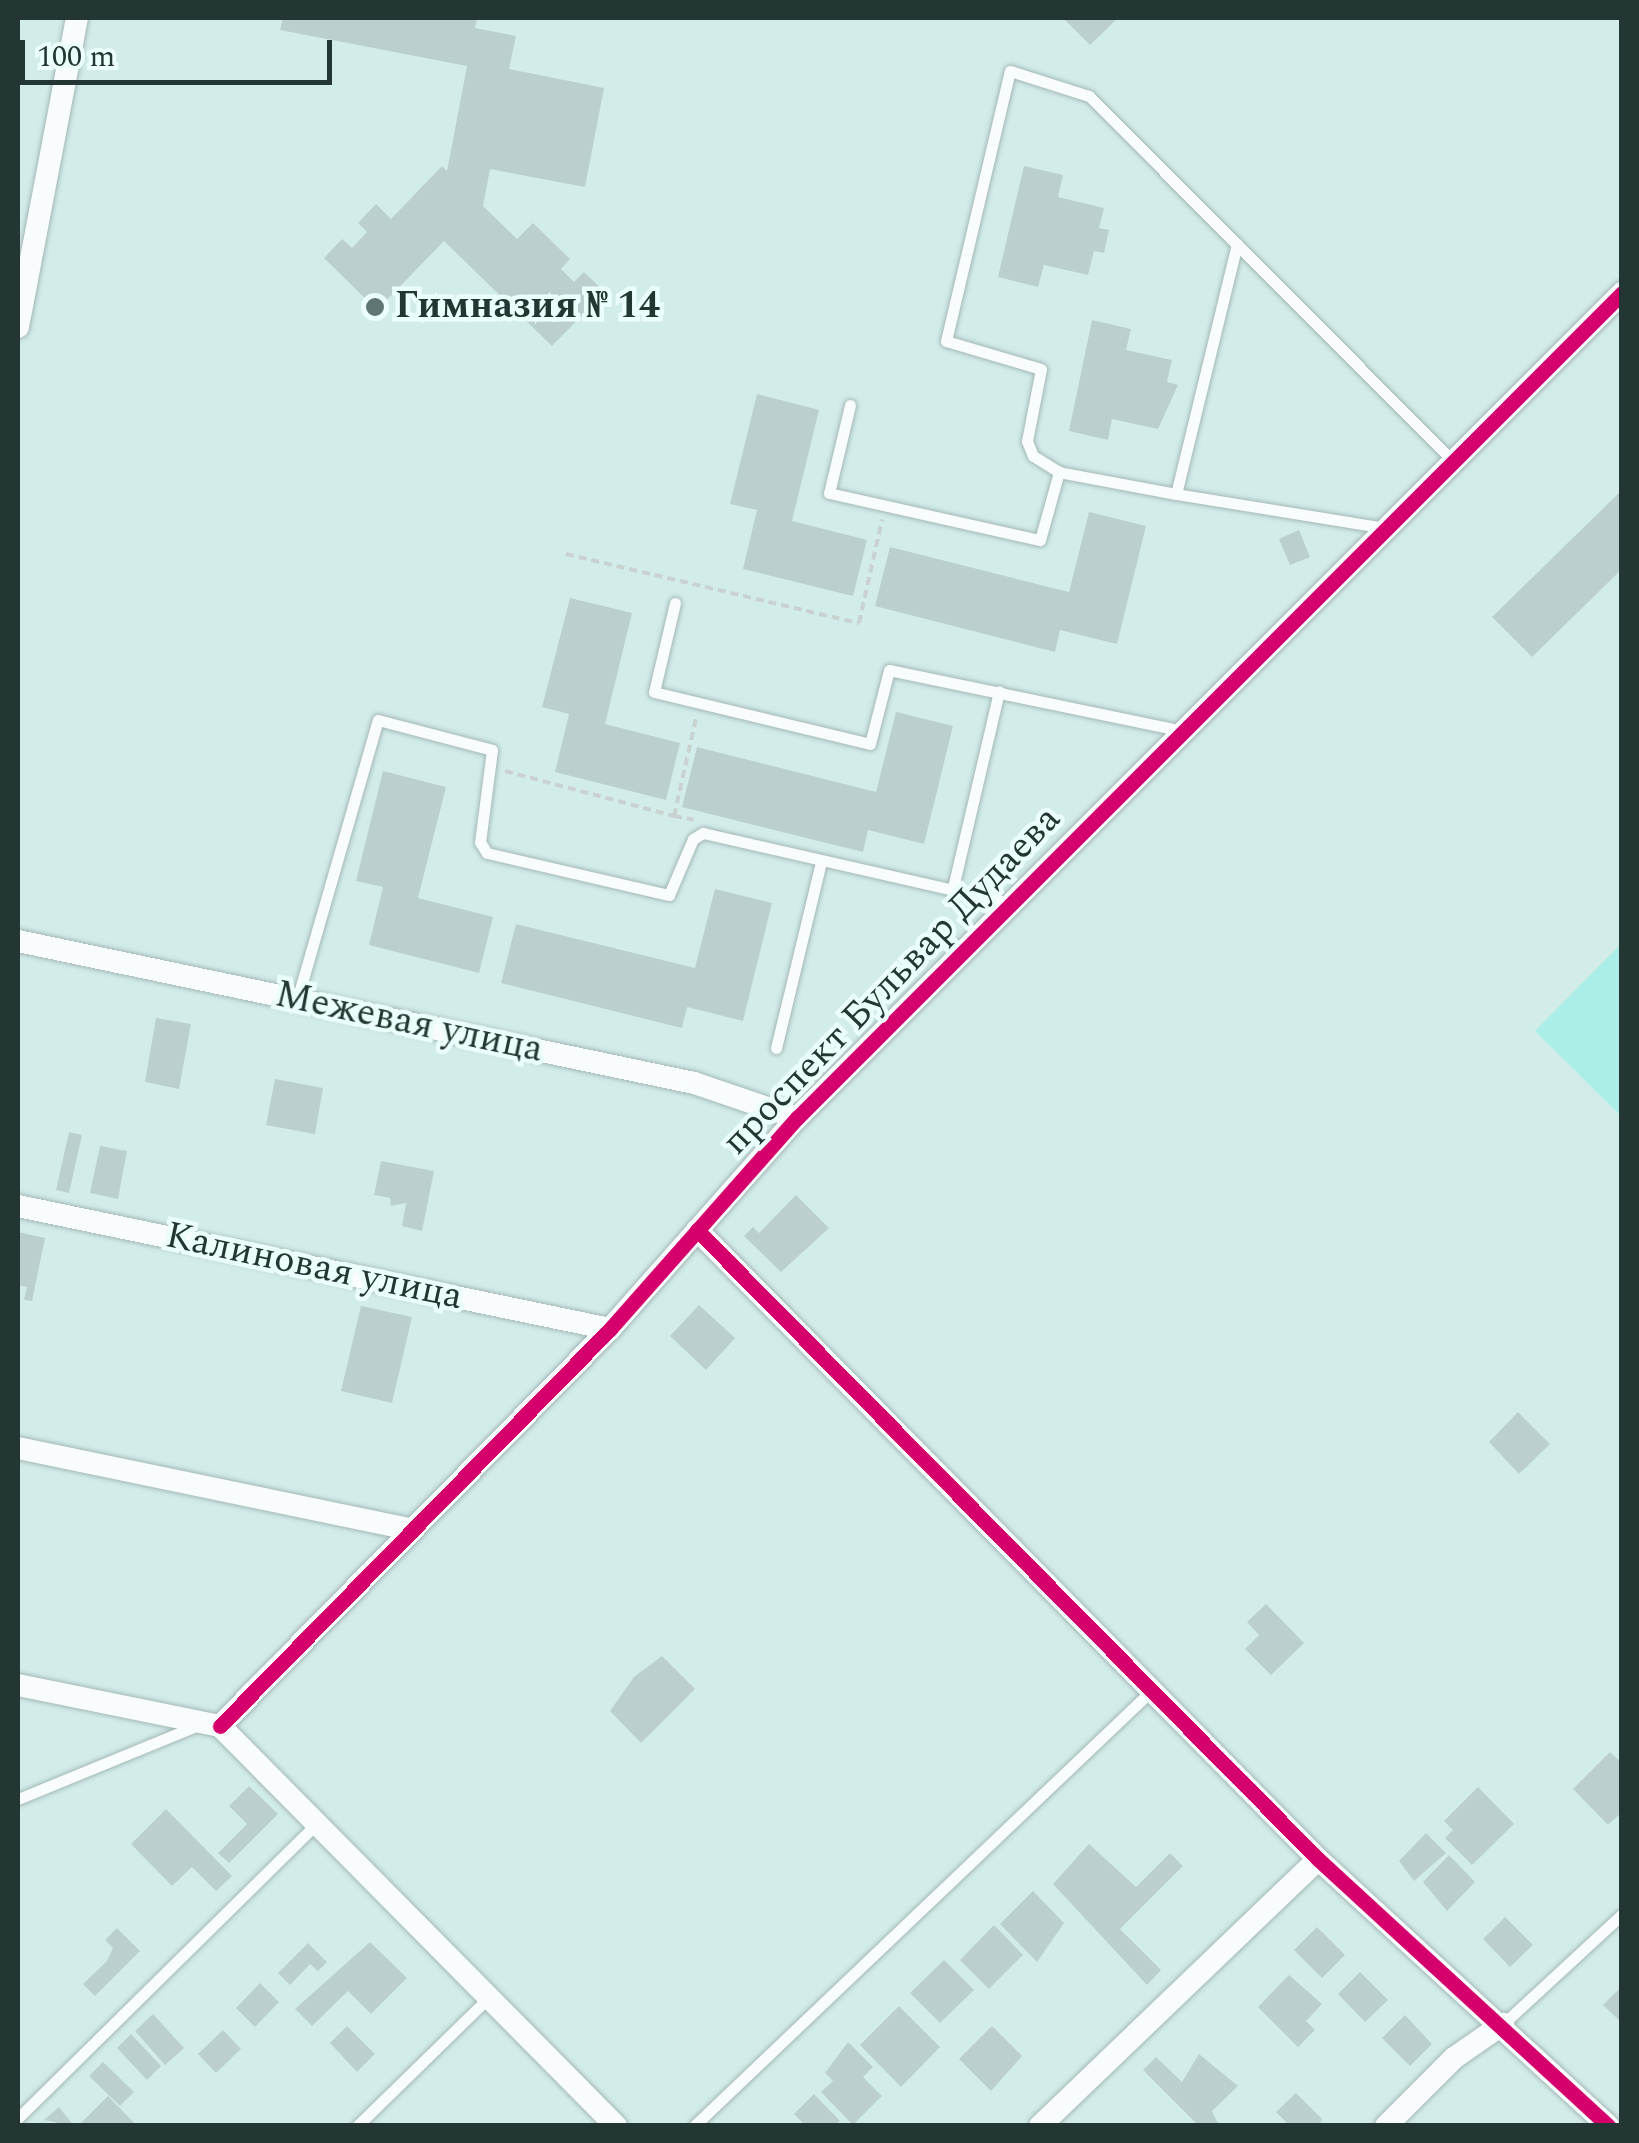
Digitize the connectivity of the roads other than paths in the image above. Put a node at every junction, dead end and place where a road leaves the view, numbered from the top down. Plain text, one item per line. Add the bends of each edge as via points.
1 (77, 18) edge
2 (1237, 244) junction
3 (1622, 293) edge
4 (18, 327) edge
5 (850, 404) dead end
6 (1453, 461) junction
7 (1060, 472) junction
8 (1176, 494) junction
9 (1387, 528) junction
10 (674, 603) dead end
11 (1000, 691) junction
12 (1183, 732) junction
13 (821, 862) junction
14 (952, 892) junction
15 (1011, 904) junction
16 (18, 941) edge
17 (297, 1000) junction
18 (776, 1048) dead end
19 (797, 1118) junction
20 (18, 1206) edge
21 (697, 1230) junction
22 (610, 1329) junction
23 (18, 1448) edge
24 (412, 1530) junction
25 (18, 1685) edge
26 (1152, 1690) junction
27 (213, 1724) junction
28 (18, 1799) edge
29 (320, 1820) junction
30 (1318, 1860) junction
31 (1621, 1915) edge
32 (490, 1996) junction
33 (1503, 2024) junction
34 (18, 2118) edge
35 (357, 2126) edge
36 (616, 2126) edge
37 (694, 2126) edge
38 (1040, 2126) edge
39 (1386, 2126) edge
40 (1608, 2126) edge

1 - 4 street
2 - 6 lane
2 - 7 lane via 1089,96 1010,71 946,340 1040,369 1027,441 1033,456
2 - 8 lane
3 - 6 street, проспект Бульвар Дудаева
5 - 7 lane via 828,493 1040,540
6 - 9 street, проспект Бульвар Дудаева
7 - 8 lane
8 - 9 lane
9 - 12 street, проспект Бульвар Дудаева
10 - 11 lane via 654,692 870,744 889,670
11 - 12 lane
11 - 14 lane
12 - 15 street, проспект Бульвар Дудаева
13 - 14 lane
13 - 17 lane via 699,834 675,889 664,895 487,853 480,842 495,754 374,723
13 - 18 lane
14 - 15 lane
15 - 19 street, проспект Бульвар Дудаева
16 - 17 street, Межевая улица
17 - 19 street, Межевая улица via 694,1083
19 - 21 street, проспект Бульвар Дудаева
20 - 22 street, Калиновая улица
21 - 22 street, проспект Бульвар Дудаева
21 - 26 street
22 - 24 street, проспект Бульвар Дудаева
23 - 24 street
24 - 27 street, проспект Бульвар Дудаева
25 - 27 street
26 - 30 street
26 - 37 lane
27 - 28 lane
27 - 29 street
29 - 32 street
29 - 34 lane
30 - 33 street
30 - 38 street
31 - 33 lane
32 - 35 lane
32 - 36 street
33 - 39 street via 1454,2058
33 - 40 street

